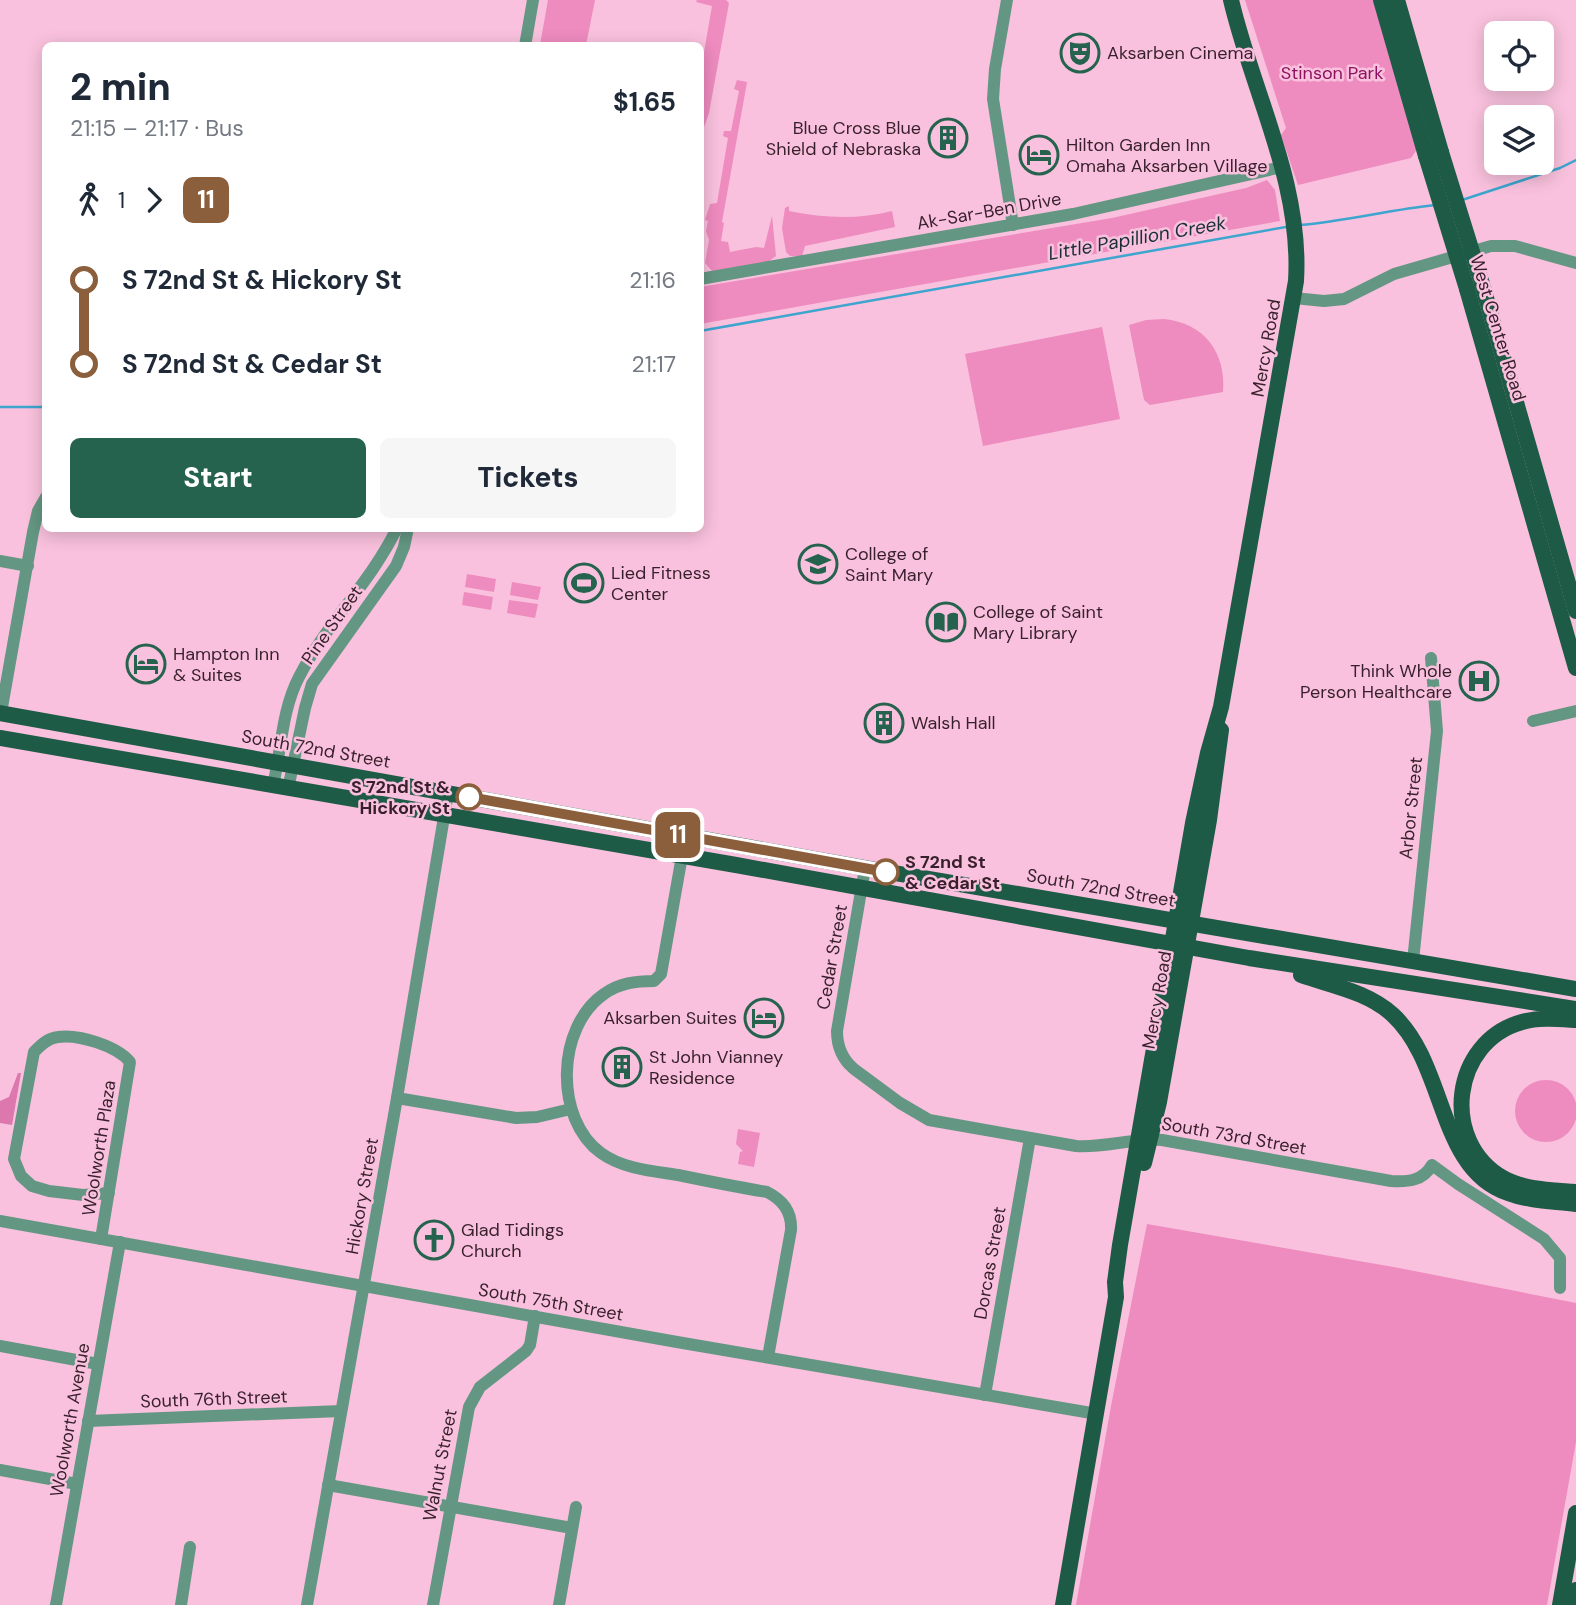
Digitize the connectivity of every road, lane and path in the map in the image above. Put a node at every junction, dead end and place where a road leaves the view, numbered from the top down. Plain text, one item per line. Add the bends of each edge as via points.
1 (533, 0) edge
2 (1007, 0) edge
3 (1231, 0) edge
4 (1381, 0) edge
5 (1397, 0) edge
6 (526, 42) edge
7 (1434, 154) junction
8 (1282, 167) junction
9 (1013, 225) junction
10 (1576, 263) edge
11 (704, 278) edge
12 (1474, 287) junction
13 (1294, 298) junction
14 (42, 504) edge
15 (395, 532) edge
16 (407, 532) edge
17 (0, 561) edge
18 (27, 566) junction
19 (1576, 611) edge
20 (1431, 658) dead end
21 (1576, 668) edge
22 (1576, 710) edge
23 (0, 713) edge
24 (1533, 720) dead end
25 (0, 738) edge
26 (287, 763) junction
27 (281, 788) junction
28 (449, 793) junction
29 (444, 816) junction
30 (682, 856) junction
31 (865, 868) junction
32 (862, 888) junction
33 (1183, 922) junction
34 (1179, 946) junction
35 (1249, 958) junction
36 (1413, 961) junction
37 (1476, 972) junction
38 (1576, 983) edge
39 (1576, 989) edge
40 (1576, 1009) edge
41 (1576, 1020) edge
42 (841, 1052) joint
43 (397, 1098) junction
44 (571, 1110) junction
45 (1030, 1138) junction
46 (1144, 1139) junction
47 (1576, 1192) edge
48 (109, 1193) junction
49 (1576, 1204) edge
50 (0, 1221) edge
51 (101, 1238) junction
52 (120, 1242) junction
53 (364, 1286) junction
54 (1560, 1288) dead end
55 (535, 1316) junction
56 (0, 1346) edge
57 (768, 1357) junction
58 (98, 1364) junction
59 (985, 1395) junction
60 (341, 1411) junction
61 (1097, 1414) junction
62 (88, 1421) junction
63 (0, 1470) edge
64 (77, 1483) junction
65 (328, 1485) junction
66 (450, 1506) junction
67 (576, 1507) dead end
68 (1576, 1513) edge
69 (572, 1528) junction
70 (190, 1547) dead end
71 (1576, 1590) edge
72 (56, 1605) edge
73 (181, 1605) edge
74 (307, 1605) edge
75 (433, 1605) edge
76 (559, 1605) edge
77 (1063, 1605) edge
78 (1560, 1605) edge
79 (1573, 1605) edge

1 - 6 street
2 - 9 street via 993,99
3 - 8 main road, Mercy Road
4 - 7 main road, West Center Road
5 - 7 main road, West Center Road
7 - 12 main road, West Center Road, bridge
8 - 9 street, Ak-Sar-Ben Drive
8 - 13 main road, Mercy Road via 1297,259
9 - 11 street, Ak-Sar-Ben Drive
10 - 13 street via 1515,246 1491,246 1394,274 1344,299
12 - 19 main road, West Center Road
12 - 21 main road, West Center Road
13 - 33 main road, Mercy Road via 1222,707 1218,763
14 - 18 street
15 - 26 street, Pine Street via 300,675 289,702
16 - 26 street, Pine Street via 396,566 312,684
17 - 18 street
18 - 23 street
20 - 36 street, Arbor Street via 1437,731
22 - 24 street
23 - 26 main road, South 72nd Street
25 - 27 main road
26 - 27 street, Pine Street
26 - 28 main road, South 72nd Street
27 - 29 main road
28 - 29 street, Hickory Street
28 - 31 main road, South 72nd Street
29 - 30 main road
29 - 43 street, Hickory Street
30 - 32 main road
30 - 44 street via 661,974 654,981 626,983 610,990 583,1015 567,1073
31 - 32 street, Cedar Street
31 - 33 main road, South 72nd Street
32 - 34 main road
32 - 42 street, Cedar Street via 837,1031
33 - 34 main road, Mercy Road
33 - 36 main road, South 72nd Street
34 - 35 main road
34 - 46 main road, Mercy Road
35 - 40 main road
35 - 49 main road via 1380,1005 1404,1026 1421,1050 1456,1143 1470,1167 1508,1194
36 - 37 main road, South 72nd Street
37 - 38 main road
37 - 39 main road, South 72nd Street
41 - 47 main road via 1522,1022 1491,1038 1469,1066 1461,1114 1469,1140 1491,1170 1528,1187
42 - 45 street, South 73rd Street via 854,1069 921,1116
43 - 44 street via 516,1118
43 - 53 street, Hickory Street
44 - 57 street via 587,1140 615,1161 767,1192 785,1206 791,1230
45 - 46 street, South 73rd Street via 1089,1147
45 - 59 street, Dorcas Street
46 - 54 street, South 73rd Street via 1391,1181 1413,1180 1432,1165 1544,1239 1560,1258
46 - 61 main road, Mercy Road via 1124,1277 1116,1297
48 - 48 street, Woolworth Plaza via 130,1062 123,1053 100,1043 58,1037 44,1042 34,1052 14,1159 21,1176 32,1186 49,1191
48 - 51 street, Woolworth Plaza
50 - 51 street, South 75th Street
51 - 52 street, South 75th Street
52 - 53 street, South 75th Street
52 - 58 street, Woolworth Avenue
53 - 55 street, South 75th Street
53 - 60 street, Hickory Street
55 - 57 street, South 75th Street
55 - 66 street, Walnut Street via 526,1351 480,1387 470,1401
56 - 58 street
57 - 59 street, South 75th Street
58 - 62 street, Woolworth Avenue
59 - 61 street, South 75th Street
60 - 62 street, South 76th Street
60 - 65 street, Hickory Street
61 - 77 main road, Mercy Road
62 - 64 street, Woolworth Avenue
63 - 64 street
64 - 72 street, Woolworth Avenue
65 - 66 street
65 - 74 street, Hickory Street
66 - 69 street
66 - 75 street, Walnut Street
67 - 69 street
68 - 78 main road
69 - 76 street
70 - 73 street
71 - 79 main road

